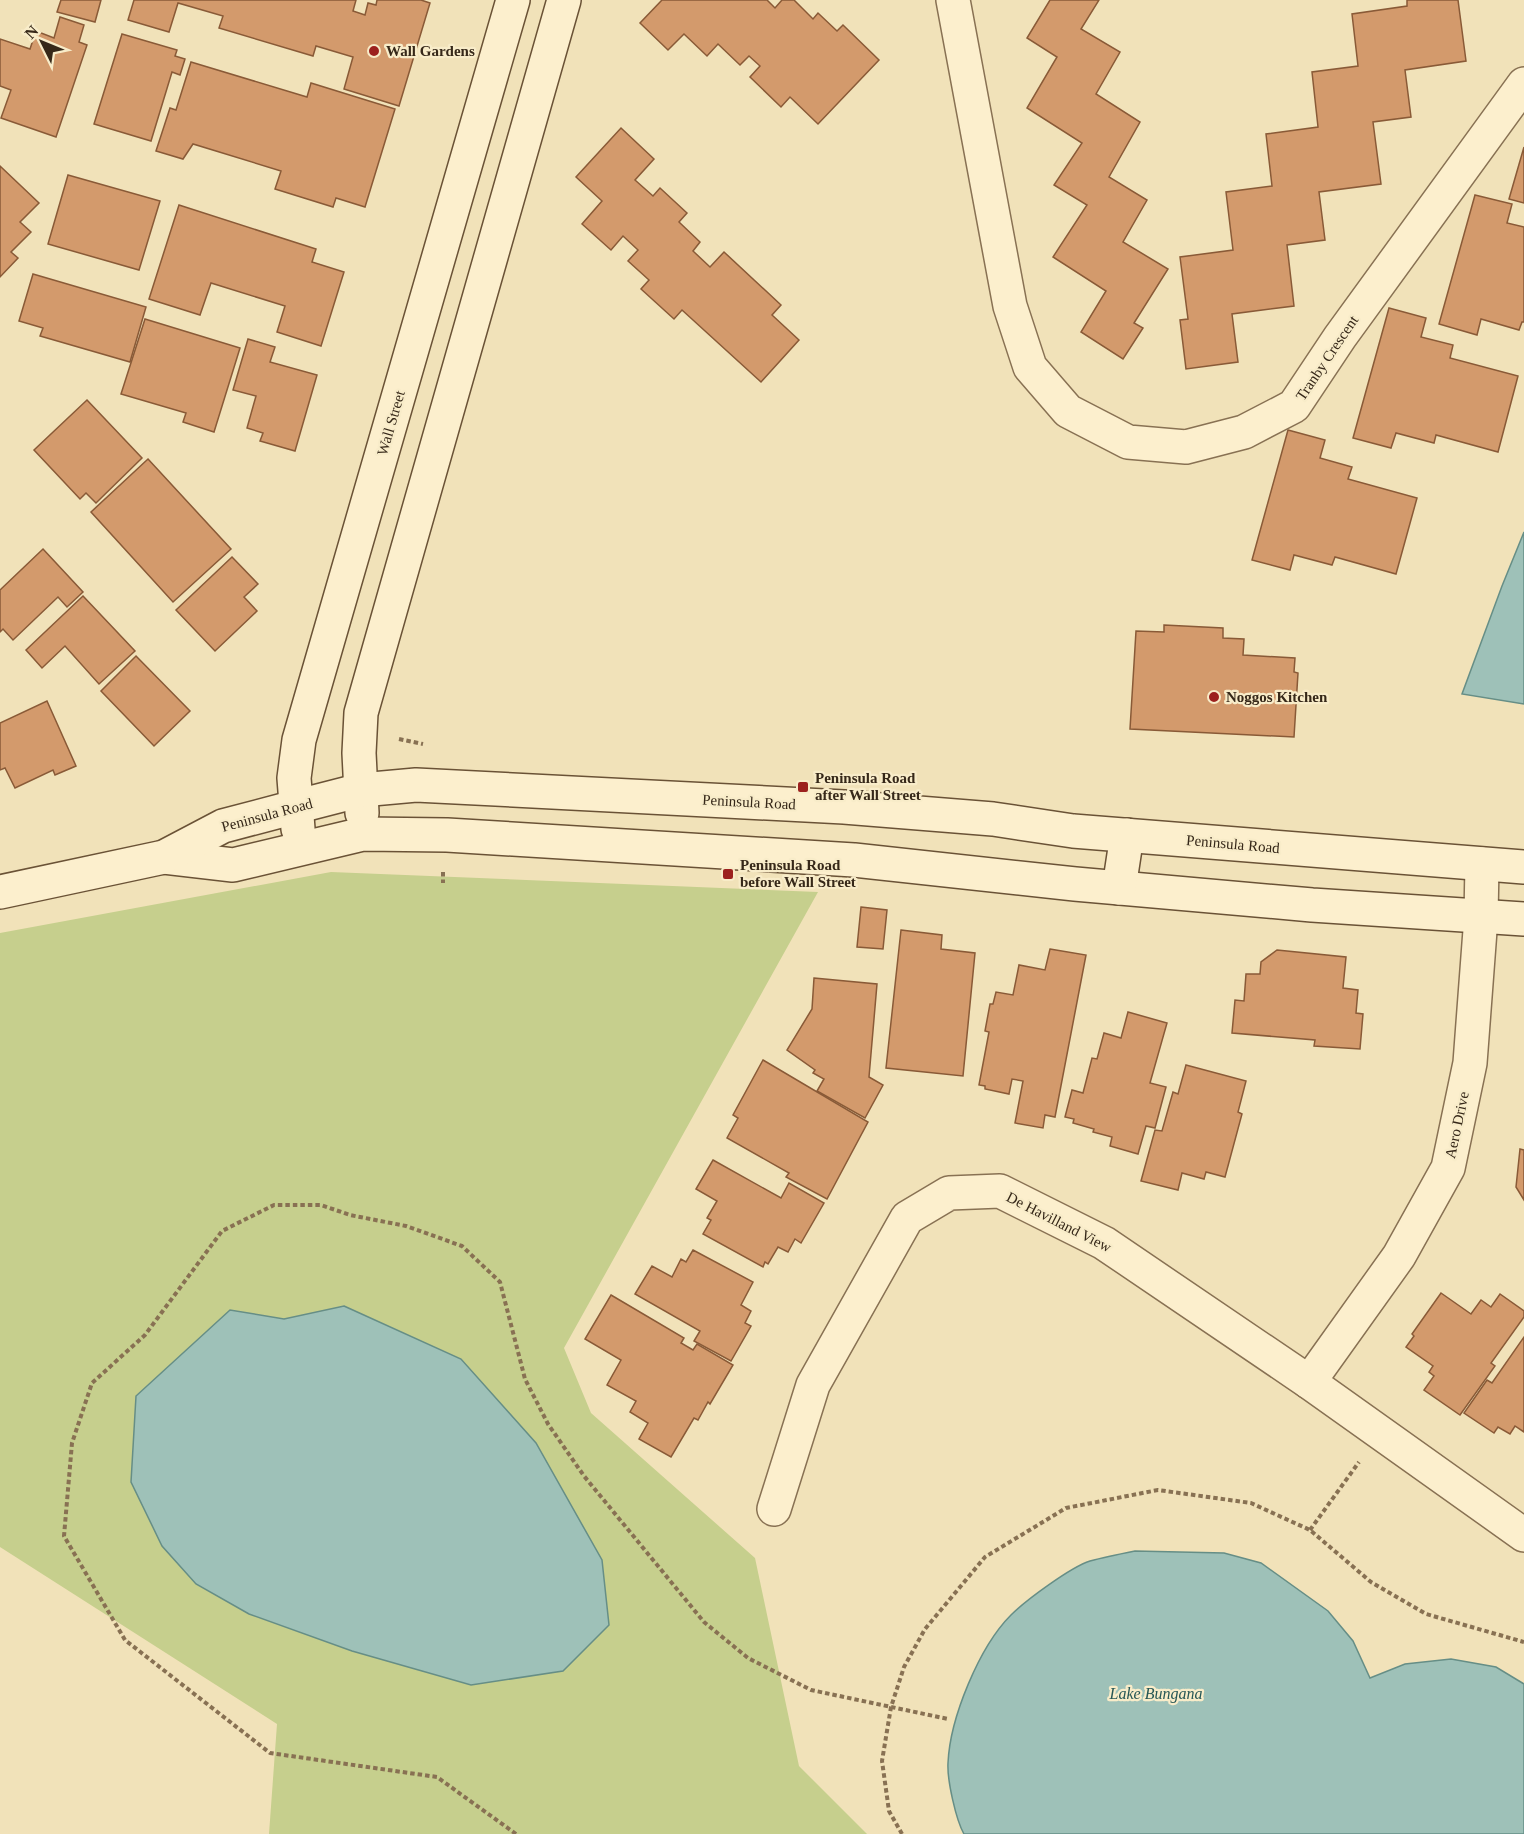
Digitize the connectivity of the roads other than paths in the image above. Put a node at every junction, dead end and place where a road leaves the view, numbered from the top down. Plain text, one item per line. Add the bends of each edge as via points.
1 (513, 0) edge
2 (564, 0) edge
3 (953, 0) edge
4 (1524, 84) edge
5 (443, 241) junction
6 (492, 254) junction
7 (366, 508) junction
8 (416, 521) junction
9 (361, 790) junction
10 (295, 807) junction
11 (363, 834) junction
12 (1126, 835) junction
13 (301, 849) junction
14 (164, 857) junction
15 (1482, 864) junction
16 (1524, 867) edge
17 (1119, 888) junction
18 (0, 892) edge
19 (1481, 917) junction
20 (1524, 919) edge
21 (1309, 1382) junction
22 (774, 1509) dead end
23 (1524, 1535) edge

1 - 5 street, Wall Street
2 - 6 street
3 - 4 street, Tranby Crescent via 1010,306 1030,367 1068,411 1128,442 1186,447 1244,432 1294,406
5 - 6 street
5 - 7 street, Wall Street
6 - 8 street
7 - 8 street
7 - 10 street, Wall Street via 299,740
8 - 9 street via 362,712
9 - 10 street, Peninsula Road
9 - 11 street
9 - 12 street, Peninsula Road via 416,785 844,807
10 - 13 street, Wall Street
10 - 14 street, Peninsula Road via 223,826
11 - 13 street, Peninsula Road
11 - 17 street, Peninsula Road via 447,835 854,860
12 - 15 street, Peninsula Road
12 - 17 street
13 - 14 street, Peninsula Road via 233,865
14 - 18 street, Peninsula Road
15 - 16 street, Peninsula Road
15 - 19 street, Aero Drive
17 - 19 street, Peninsula Road
19 - 20 street, Peninsula Road
19 - 21 street, Aero Drive via 1470,1063 1448,1168 1399,1256
21 - 22 street, De Havilland View via 1104,1243 1000,1191 949,1193 907,1218 813,1385
21 - 23 street, De Havilland View

